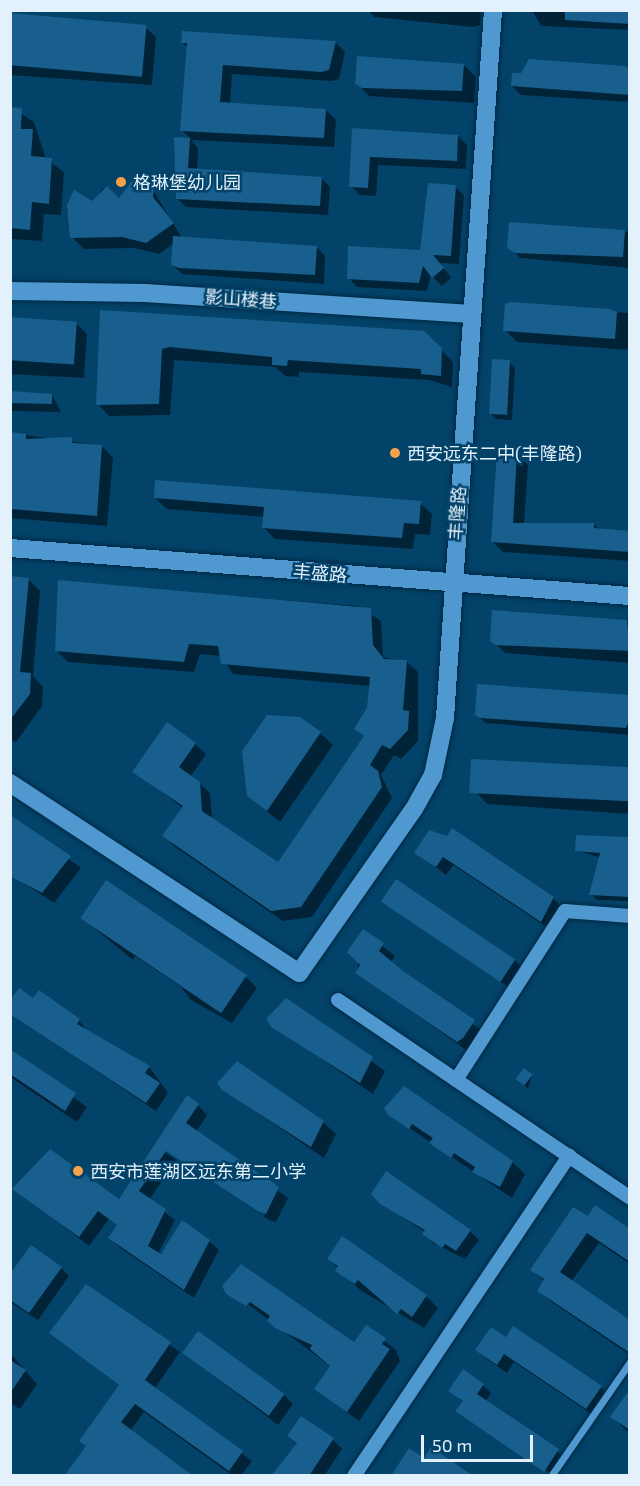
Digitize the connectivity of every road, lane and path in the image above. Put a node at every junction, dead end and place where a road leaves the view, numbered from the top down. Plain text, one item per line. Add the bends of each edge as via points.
1 (493, 10) edge
2 (10, 291) edge
3 (471, 314) junction
4 (10, 548) edge
5 (453, 583) junction
6 (630, 596) edge
7 (10, 783) edge
8 (630, 916) edge
9 (338, 1000) dead end
10 (456, 1080) junction
11 (569, 1156) junction
12 (630, 1198) edge
13 (630, 1362) edge
14 (354, 1476) edge
15 (551, 1476) edge

1 - 3 street, 丰隆路
2 - 3 street, 影山楼巷 via 145,293
3 - 5 street, 丰隆路
4 - 5 street, 丰盛路
5 - 6 street, 丰盛路
5 - 7 street, 丰隆路 via 445,718 433,775 299,973
8 - 10 street via 565,911
9 - 10 street
10 - 11 street
11 - 12 street
11 - 14 street
13 - 15 lane

